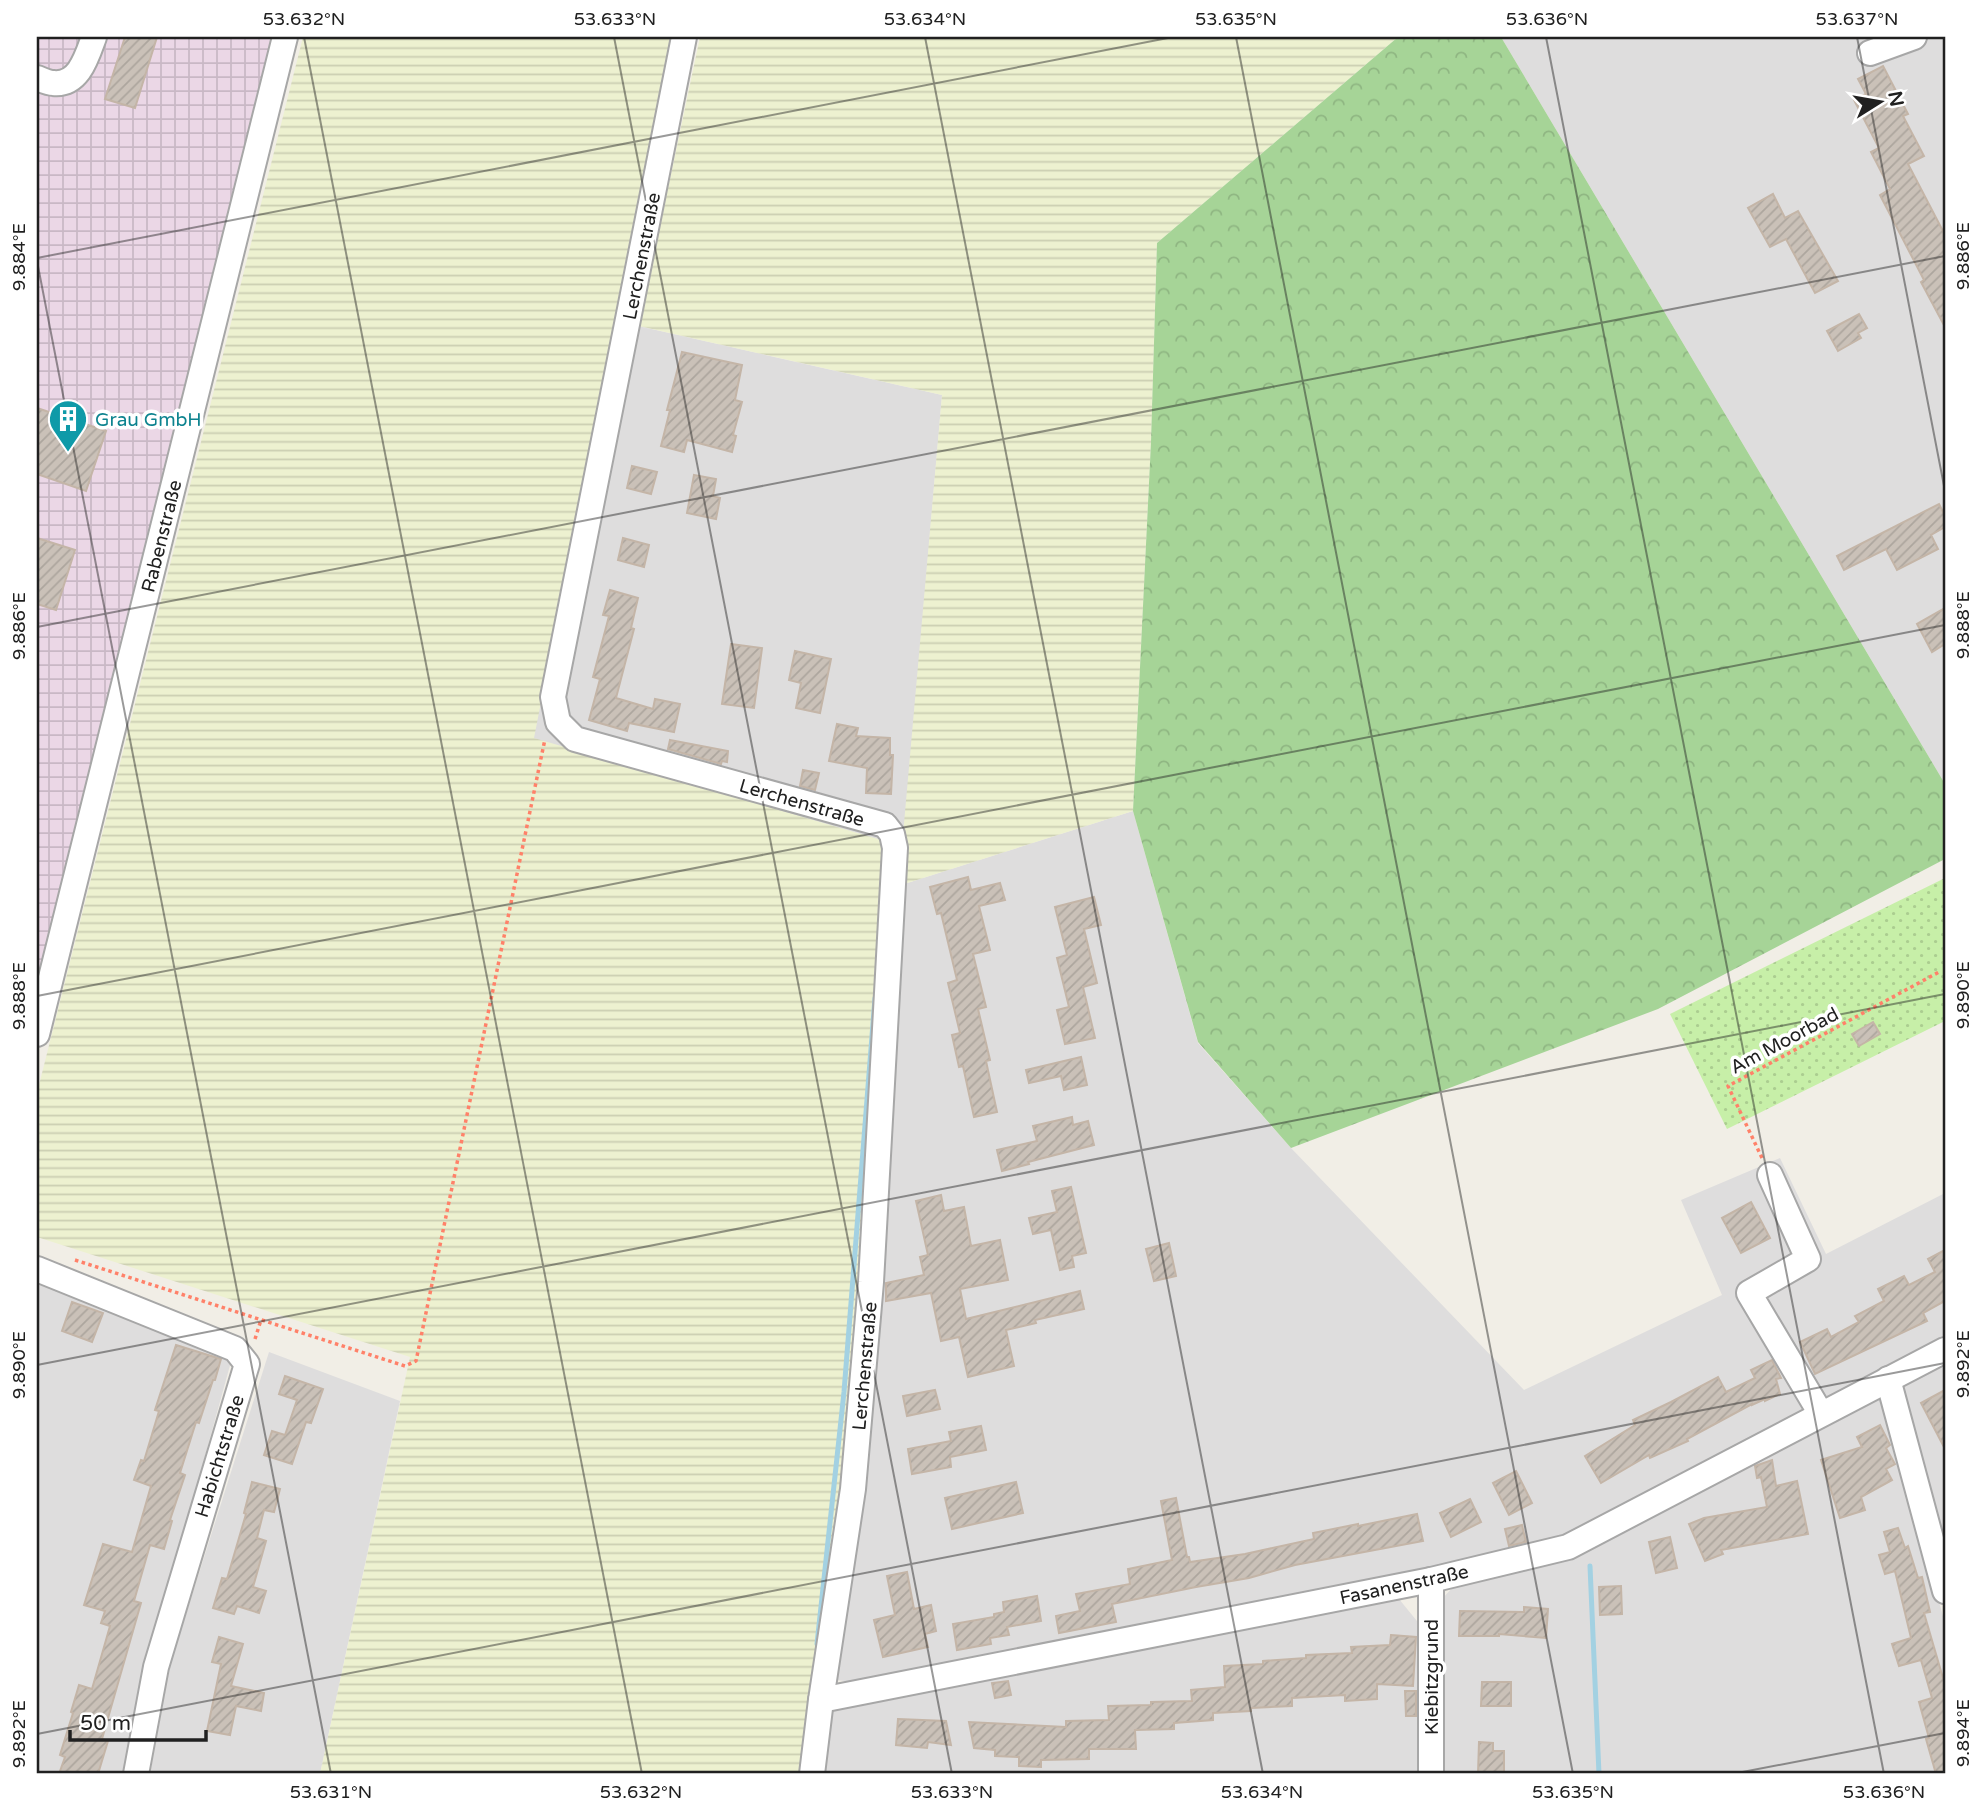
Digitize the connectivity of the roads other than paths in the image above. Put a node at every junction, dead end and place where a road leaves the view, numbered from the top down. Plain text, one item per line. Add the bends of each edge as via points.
1 (94, 37) edge
2 (285, 37) edge
3 (684, 37) edge
4 (1914, 37) edge
5 (1870, 53) dead end
6 (37, 78) edge
7 (37, 1034) edge
8 (1770, 1175) road end
9 (37, 1269) edge
10 (1945, 1350) edge
11 (1888, 1380) junction
12 (1821, 1414) junction
13 (1431, 1580) junction
14 (1945, 1591) edge
15 (821, 1700) junction
16 (136, 1774) edge
17 (812, 1774) edge
18 (1432, 1774) edge

1 - 6 street via 74,76 54,84
2 - 7 street, Rabenstraße
3 - 15 street, Lerchenstraße via 553,697 558,722 575,739 885,825 892,834 895,848 872,1282 853,1489
4 - 5 street
8 - 12 street via 1808,1259 1749,1293
9 - 16 street, Habichtstraße via 234,1349 247,1364 156,1667
10 - 11 street, Fasanenstraße
11 - 12 street, Fasanenstraße
11 - 14 street
12 - 13 street, Fasanenstraße via 1567,1548
13 - 15 street, Fasanenstraße
13 - 18 street, Kiebitzgrund
15 - 17 street, Lerchenstraße

